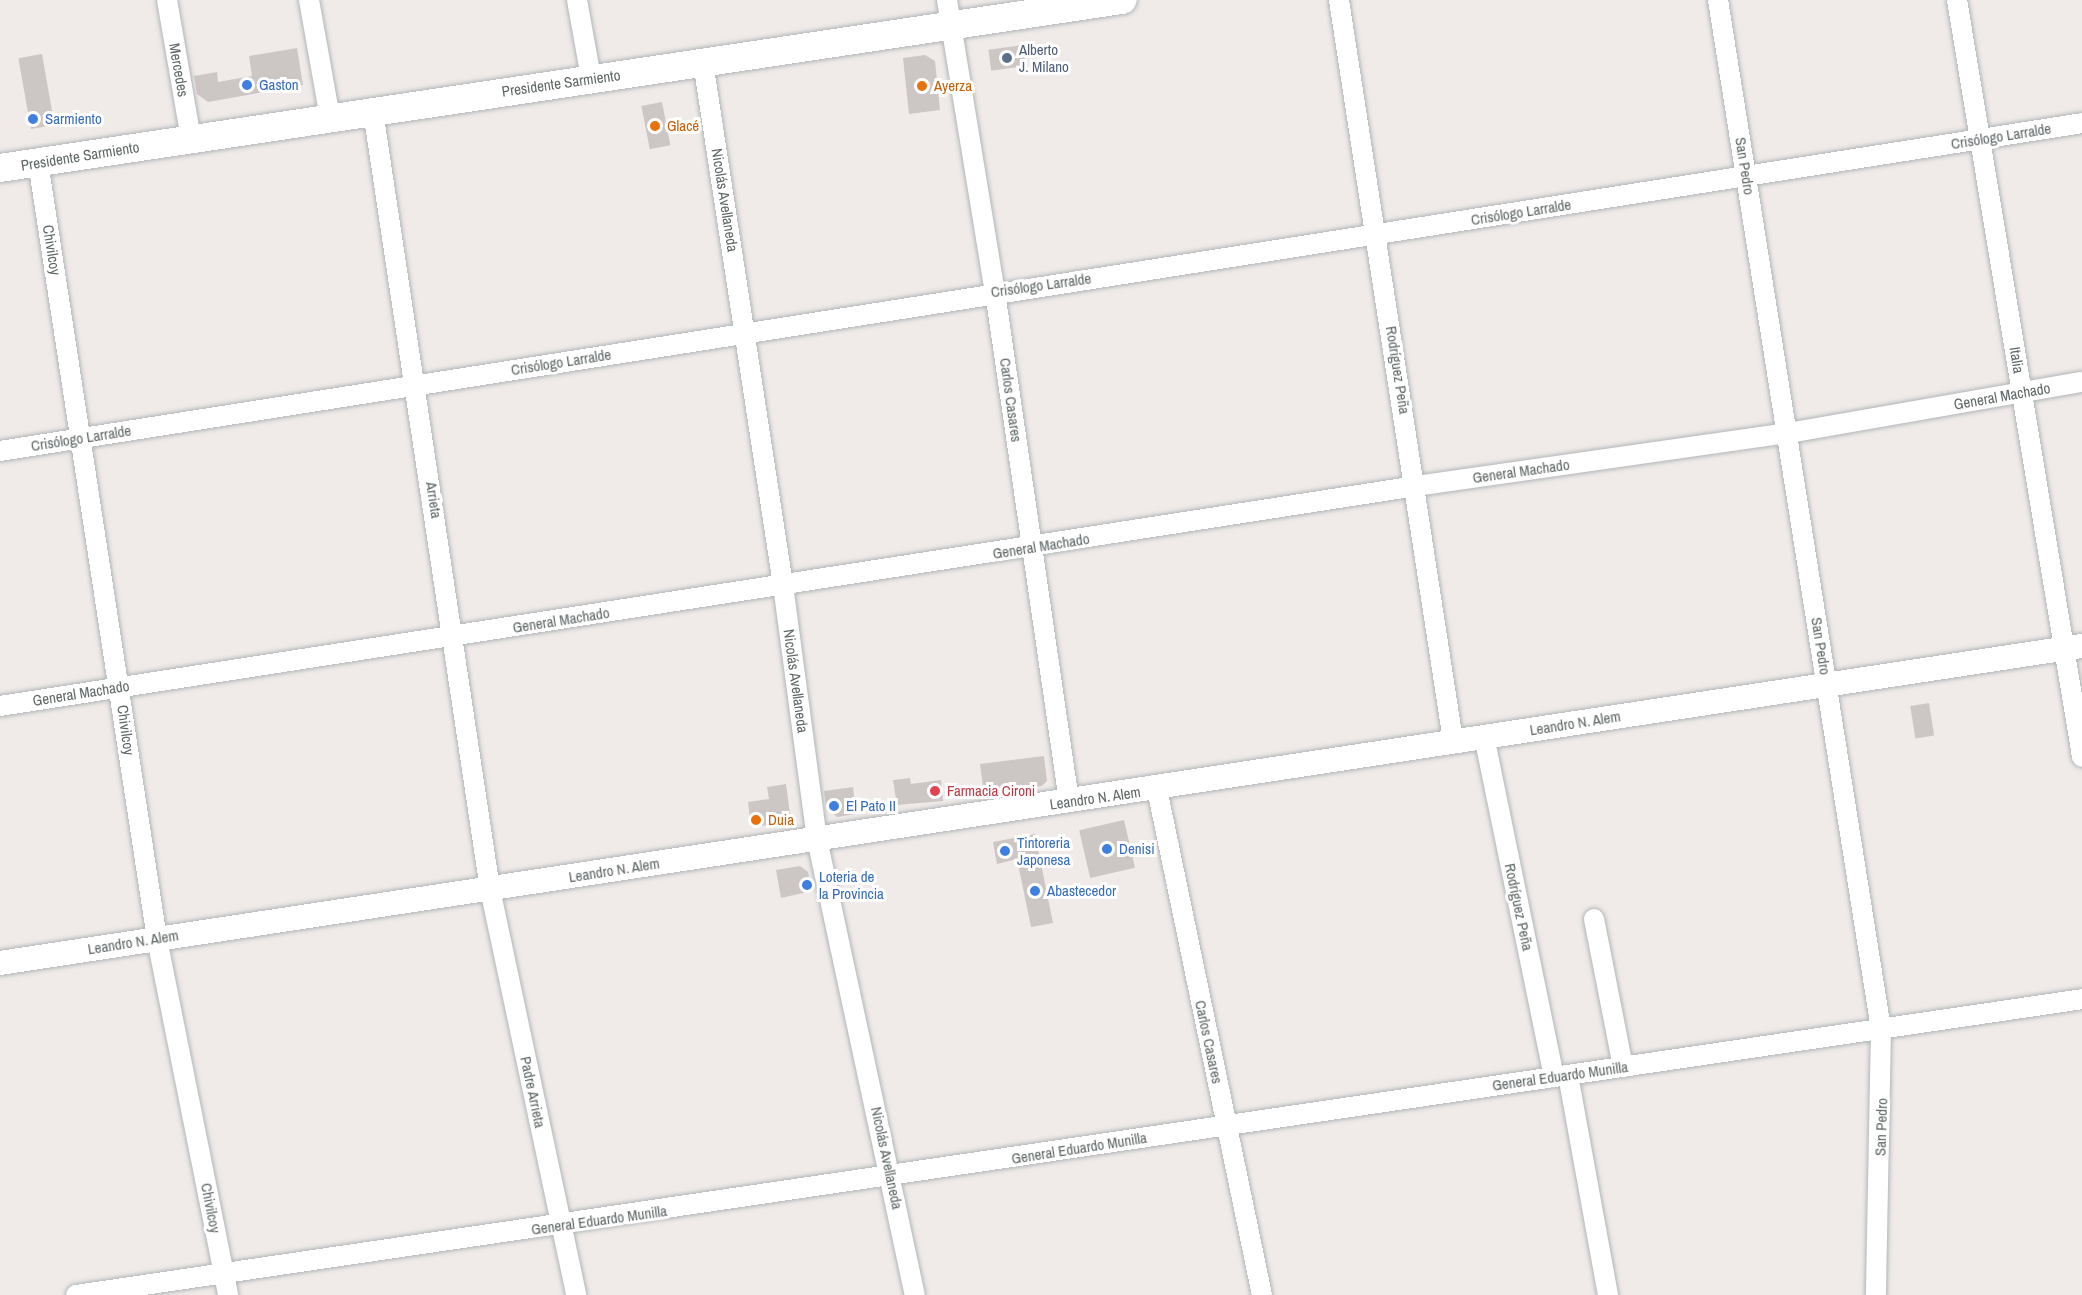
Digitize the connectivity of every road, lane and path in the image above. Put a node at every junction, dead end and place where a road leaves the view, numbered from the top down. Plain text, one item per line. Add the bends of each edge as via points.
1 (167, 0) edge
2 (309, 0) edge
3 (577, 0) edge
4 (1122, 0) edge
5 (1339, 0) edge
6 (1718, 0) edge
7 (1957, 0) edge
8 (950, 13) edge
9 (703, 62) junction
10 (591, 78) junction
11 (373, 111) junction
12 (330, 118) junction
13 (2082, 123) edge
14 (191, 139) junction
15 (1980, 139) junction
16 (38, 162) junction
17 (0, 168) edge
18 (1746, 175) junction
19 (1378, 235) junction
20 (995, 292) junction
21 (746, 331) junction
22 (2082, 382) edge
23 (416, 386) junction
24 (2023, 392) junction
25 (1789, 432) junction
26 (81, 437) junction
27 (0, 451) edge
28 (1416, 486) junction
29 (1032, 548) junction
30 (783, 585) junction
31 (455, 636) junction
32 (2074, 647) edge
33 (1827, 685) junction
34 (120, 687) junction
35 (0, 706) edge
36 (1484, 736) junction
37 (1453, 741) junction
38 (2082, 757) edge
39 (1156, 789) junction
40 (1069, 801) junction
41 (817, 839) junction
42 (490, 889) junction
43 (1594, 919) dead end
44 (157, 939) junction
45 (0, 963) edge
46 (2082, 999) edge
47 (1881, 1029) junction
48 (1623, 1067) junction
49 (1561, 1076) junction
50 (1227, 1126) junction
51 (891, 1177) junction
52 (562, 1226) junction
53 (223, 1272) junction
54 (76, 1295) edge
55 (228, 1295) edge
56 (576, 1295) edge
57 (915, 1295) edge
58 (1262, 1295) edge
59 (1608, 1295) edge
60 (1876, 1295) edge

1 - 14 street, Mercedes
2 - 12 street
3 - 10 street
4 - 8 main road, Presidente Sarmiento
5 - 19 street, Rodríguez Peña
6 - 18 street, San Pedro
7 - 15 street, Italia
8 - 9 main road, Presidente Sarmiento
8 - 20 street, Carlos Casares
9 - 10 main road, Presidente Sarmiento
9 - 21 street, Nicolás Avellaneda
10 - 11 main road, Presidente Sarmiento
11 - 12 main road, Presidente Sarmiento
11 - 23 street, Arrieta
12 - 14 main road, Presidente Sarmiento
13 - 15 street, Crisólogo Larralde
14 - 16 main road, Presidente Sarmiento
15 - 18 street, Crisólogo Larralde
15 - 24 street, Italia
16 - 17 main road, Presidente Sarmiento
16 - 26 street, Chivilcoy
18 - 19 street, Crisólogo Larralde
18 - 25 street, San Pedro
19 - 20 street, Crisólogo Larralde
19 - 28 street, Rodríguez Peña
20 - 21 street, Crisólogo Larralde
20 - 29 street, Carlos Casares
21 - 23 street, Crisólogo Larralde
21 - 30 street, Nicolás Avellaneda
22 - 24 street, General Machado
23 - 26 street, Crisólogo Larralde
23 - 31 street, Arrieta
24 - 25 street, General Machado
24 - 32 street, Italia
25 - 28 street, General Machado
25 - 33 street, San Pedro
26 - 27 street, Crisólogo Larralde
26 - 34 street, Chivilcoy
28 - 29 street, General Machado
28 - 37 street, Rodríguez Peña
29 - 30 street, General Machado
29 - 40 street, Carlos Casares
30 - 31 street, General Machado
30 - 41 street, Nicolás Avellaneda
31 - 34 street, General Machado
31 - 42 street, Arrieta
32 - 33 street, Leandro N. Alem
32 - 38 street, Italia
33 - 36 street, Leandro N. Alem
33 - 47 street, San Pedro
34 - 35 street, General Machado
34 - 44 street, Chivilcoy
36 - 37 street, Leandro N. Alem
36 - 49 street, Rodríguez Peña
37 - 39 street, Leandro N. Alem
39 - 40 street, Leandro N. Alem
39 - 50 street, Carlos Casares
40 - 41 street, Leandro N. Alem
41 - 42 street, Leandro N. Alem
41 - 51 street, Nicolás Avellaneda
42 - 44 street, Leandro N. Alem
42 - 52 street, Padre Arrieta
43 - 48 street
44 - 45 street, Leandro N. Alem
44 - 53 street, Chivilcoy
46 - 47 street, General Eduardo Munilla
47 - 48 street, General Eduardo Munilla
47 - 60 street, San Pedro
48 - 49 street, General Eduardo Munilla
49 - 50 street, General Eduardo Munilla
49 - 59 street, Rodríguez Peña
50 - 51 street, General Eduardo Munilla
50 - 58 street, Carlos Casares
51 - 52 street, General Eduardo Munilla
51 - 57 street, Nicolás Avellaneda
52 - 53 street, General Eduardo Munilla
52 - 56 street, Padre Arrieta
53 - 54 street, General Eduardo Munilla
53 - 55 street, Chivilcoy

